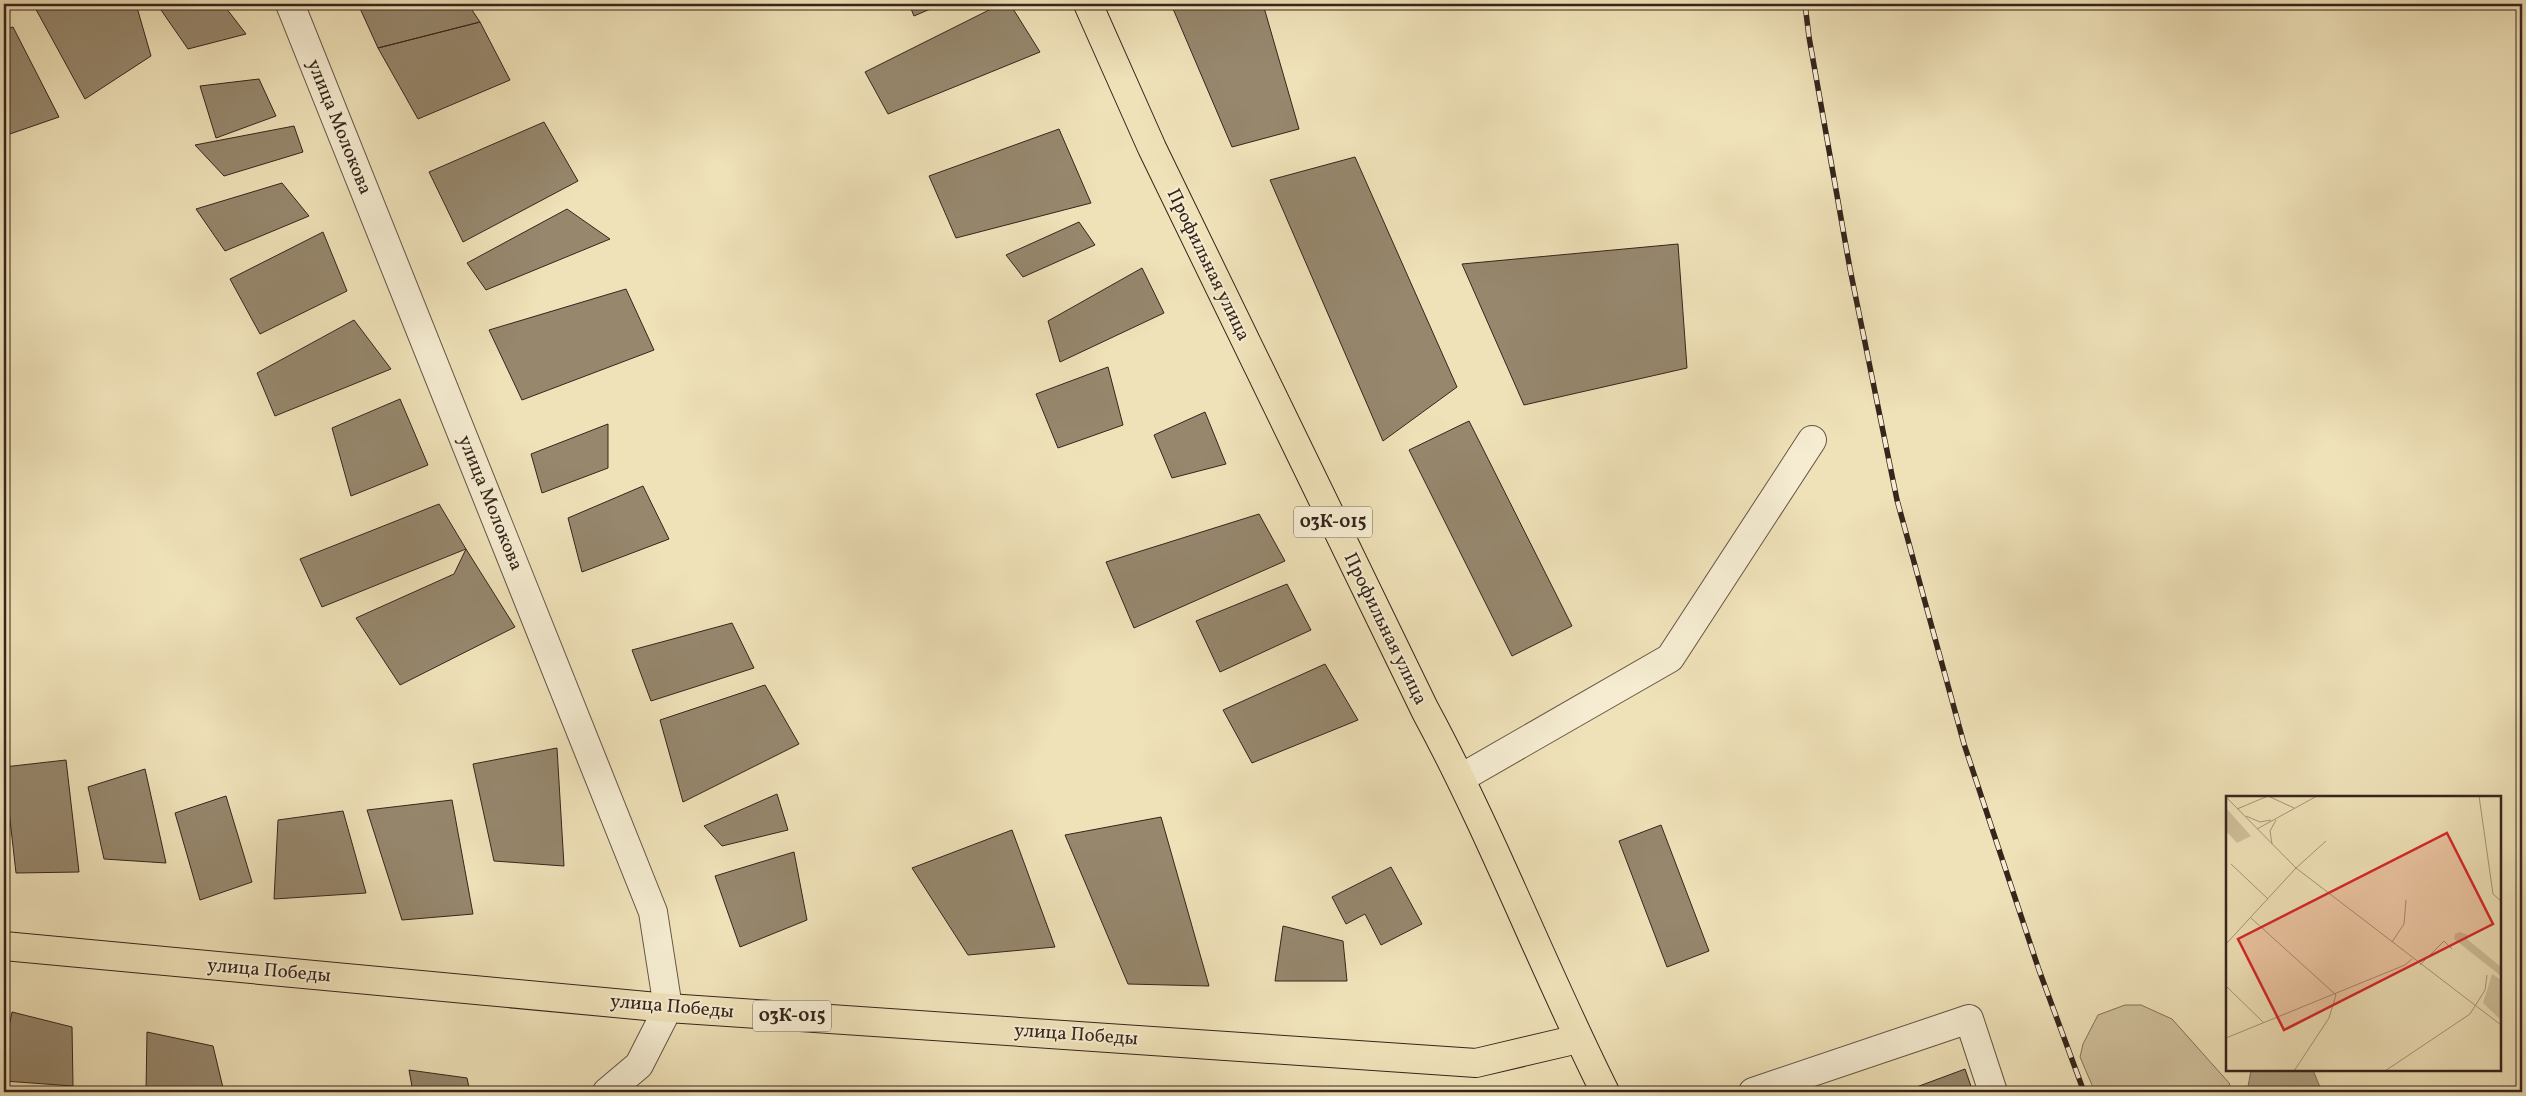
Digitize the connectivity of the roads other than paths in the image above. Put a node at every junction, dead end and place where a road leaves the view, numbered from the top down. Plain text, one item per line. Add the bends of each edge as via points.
1 (290, 4) edge
2 (1088, 4) edge
3 (1812, 440) dead end
4 (1461, 778) junction
5 (4, 946) edge
6 (668, 1008) junction
7 (1578, 1039) junction
8 (607, 1092) edge
9 (1605, 1092) edge
10 (1753, 1092) edge
11 (1993, 1092) edge

1 - 6 street, улица Молокова via 653,912
2 - 4 main road, Профильная улица / 03К-015 via 1152,148 1420,702
3 - 4 street via 1670,658
4 - 7 main road, Профильная улица / 03К-015
5 - 6 main road, улица Победы / 03К-015
6 - 7 main road, улица Победы / 03К-015 via 1476,1063
6 - 8 street via 639,1065
7 - 9 main road, Профильная улица
10 - 11 street via 1969,1019

